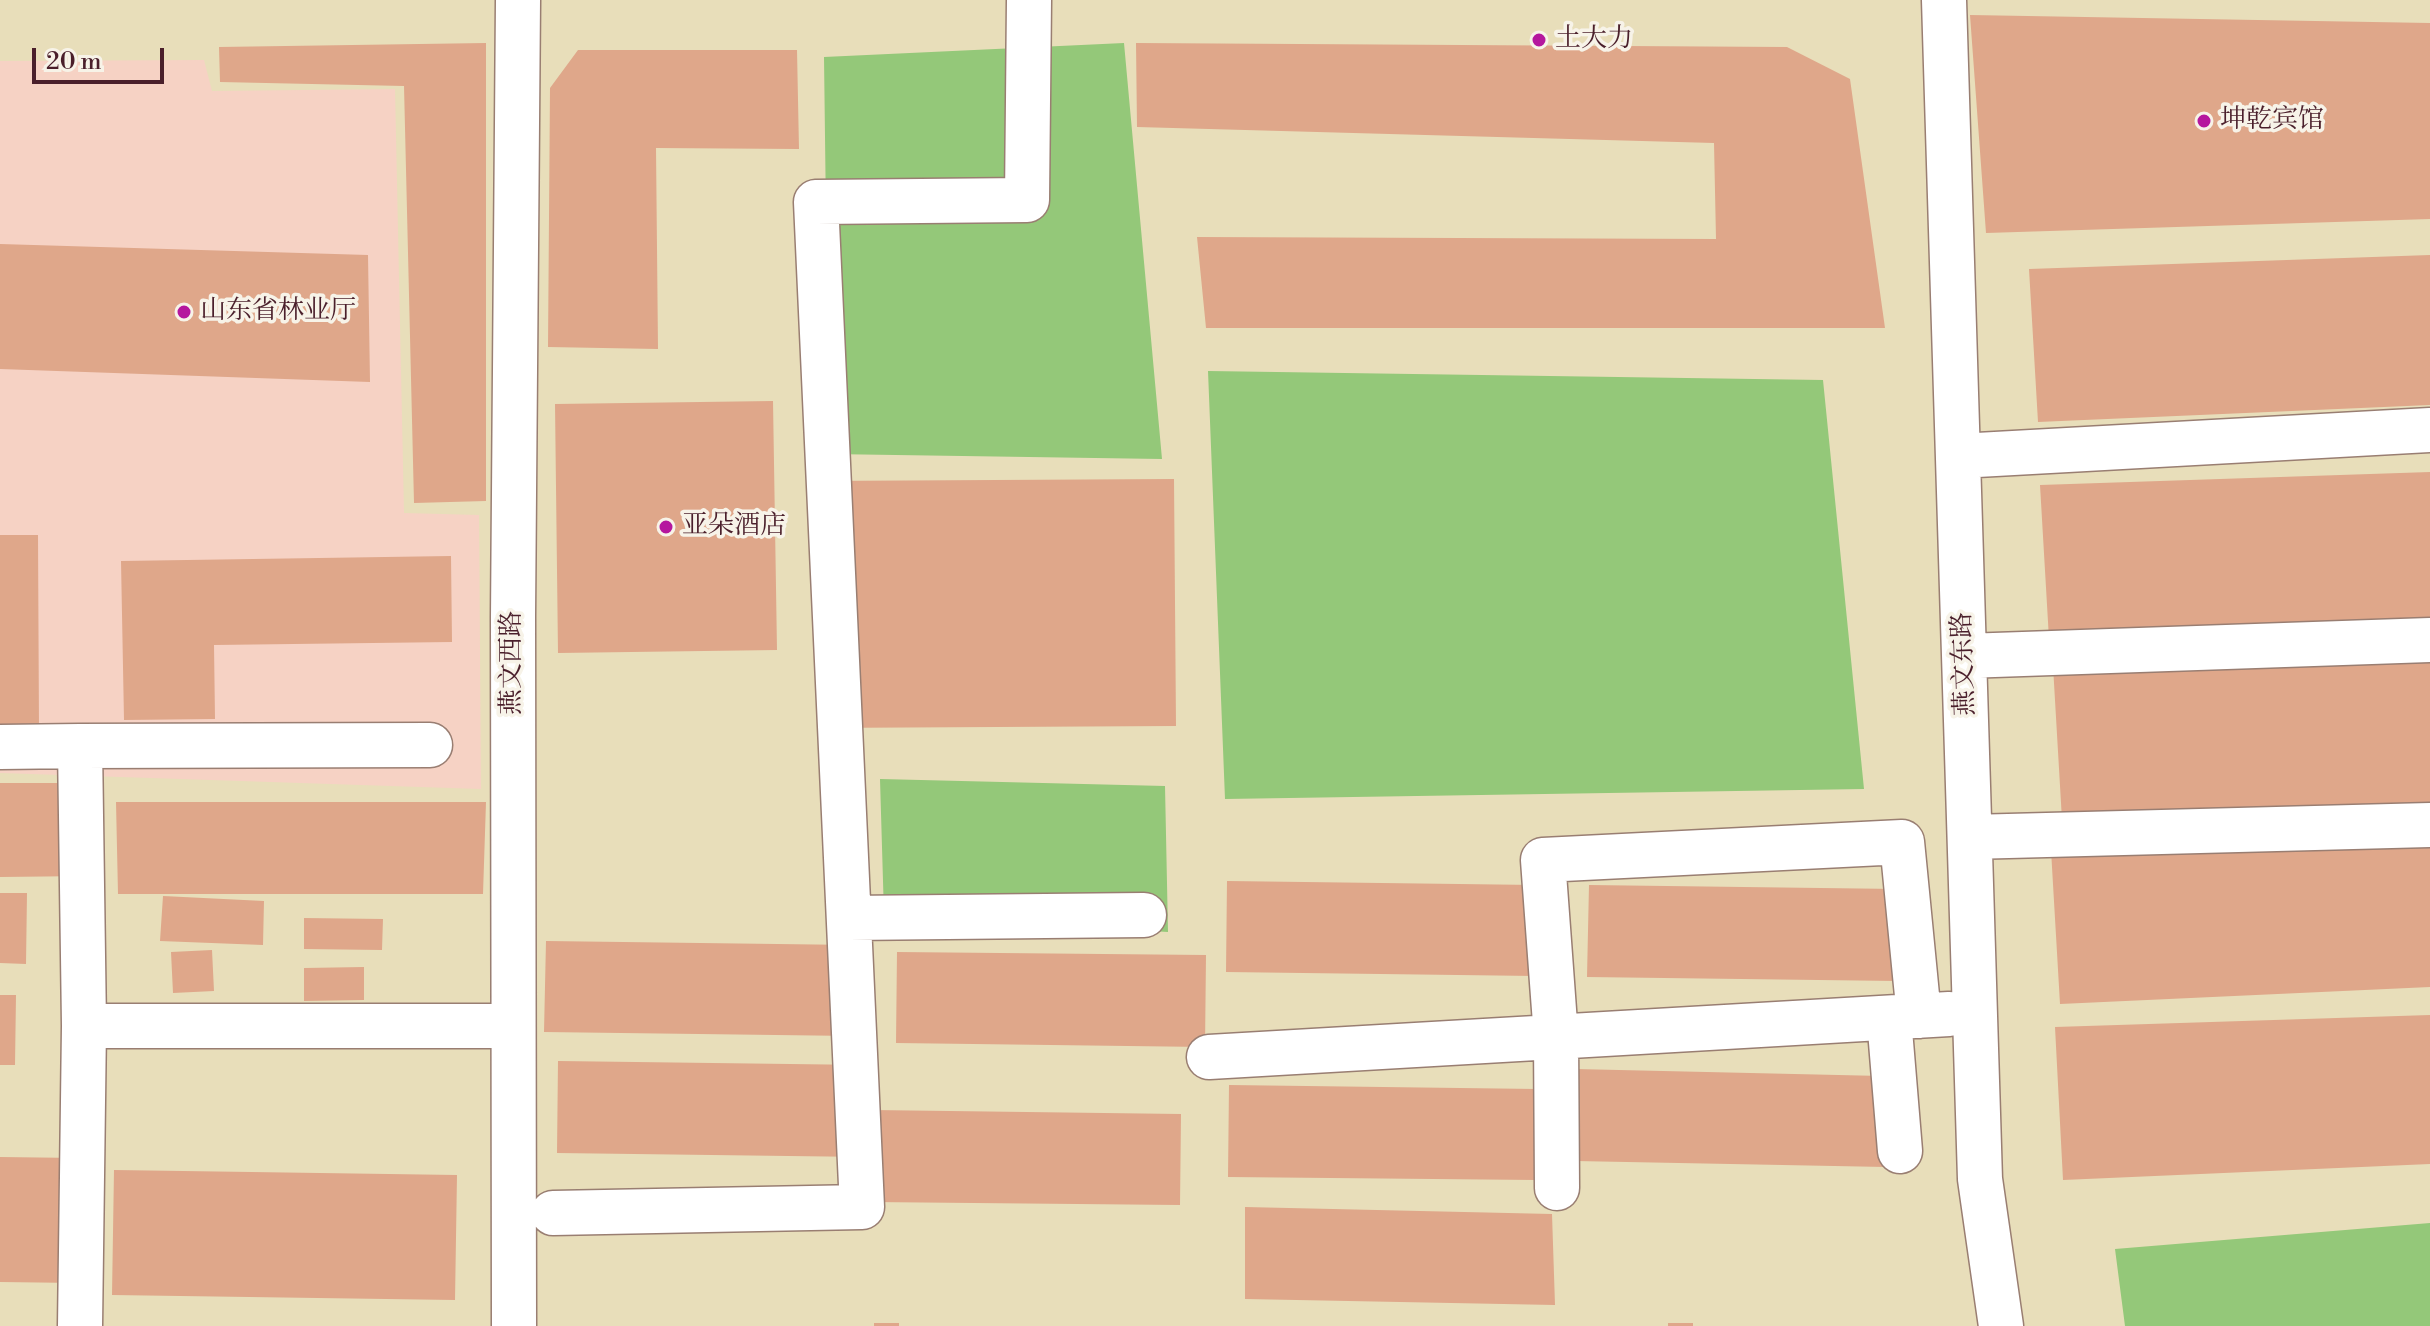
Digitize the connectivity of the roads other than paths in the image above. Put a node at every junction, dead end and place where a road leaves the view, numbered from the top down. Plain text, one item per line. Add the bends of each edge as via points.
1 (518, 0) edge
2 (1029, 0) edge
3 (1944, 0) edge
4 (2430, 430) edge
5 (1959, 456) junction
6 (2430, 640) edge
7 (1965, 656) junction
8 (430, 745) dead end
9 (80, 746) junction
10 (0, 747) edge
11 (2430, 825) edge
12 (1970, 837) junction
13 (1144, 915) dead end
14 (849, 918) junction
15 (1975, 1012) junction
16 (1904, 1017) junction
17 (84, 1026) junction
18 (513, 1026) junction
19 (1556, 1037) junction
20 (1209, 1057) dead end
21 (1900, 1151) dead end
22 (1557, 1188) dead end
23 (553, 1213) dead end
24 (80, 1326) edge
25 (514, 1326) edge
26 (2001, 1326) edge

1 - 18 street, 燕文西路
2 - 14 street via 1027,200 816,202
3 - 5 street, 燕文东路
4 - 5 street
5 - 7 street, 燕文东路
6 - 7 street
7 - 12 street, 燕文东路
8 - 9 street
9 - 10 street
9 - 17 street
11 - 12 street
12 - 15 street, 燕文东路
13 - 14 street
14 - 23 street via 862,1207
15 - 16 street
15 - 26 street, 燕文东路 via 1980,1179
16 - 19 street
16 - 19 street via 1902,842 1543,860
16 - 21 street
17 - 18 street
17 - 24 street
18 - 25 street, 燕文西路
19 - 20 street
19 - 22 street

